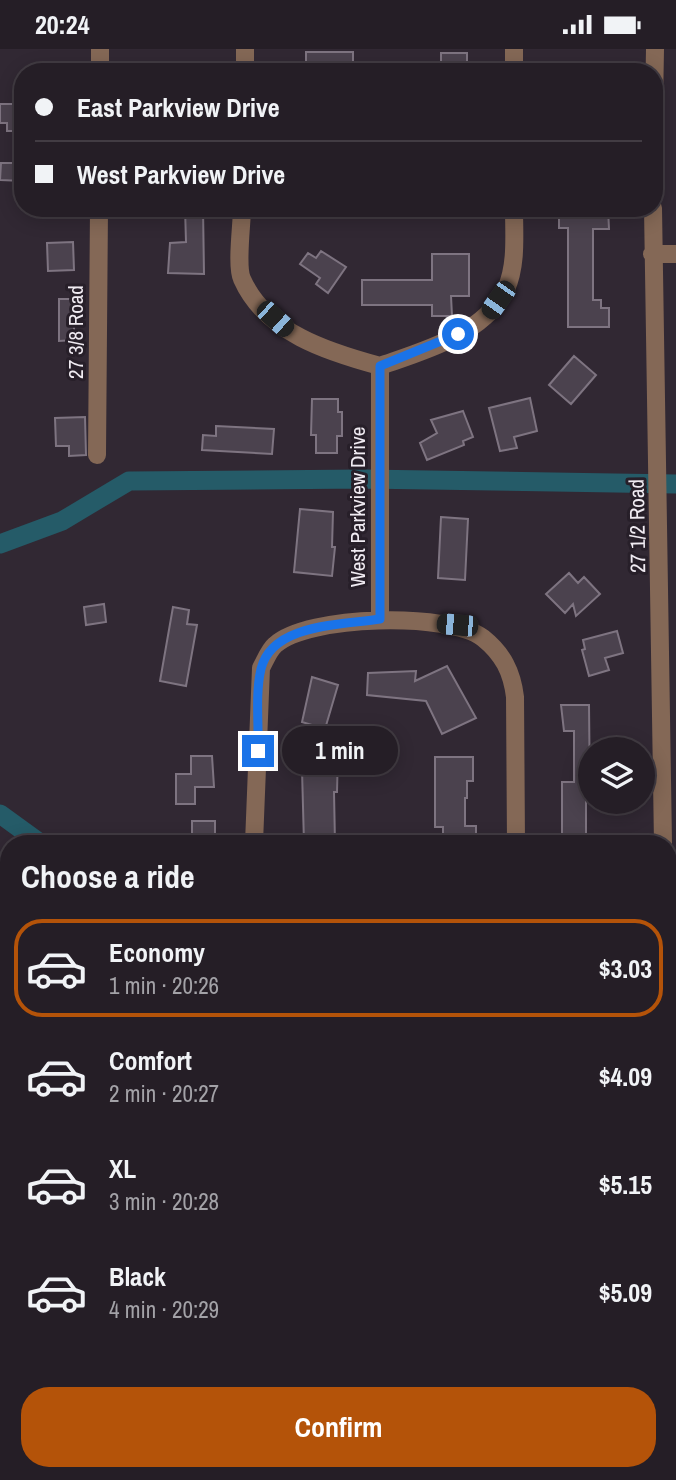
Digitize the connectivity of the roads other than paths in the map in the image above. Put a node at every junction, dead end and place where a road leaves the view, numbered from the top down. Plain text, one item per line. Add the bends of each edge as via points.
1 (99, 217) edge
2 (242, 217) edge
3 (514, 217) edge
4 (653, 217) edge
5 (652, 254) junction
6 (676, 254) edge
7 (380, 366) junction
8 (97, 455) dead end
9 (380, 619) junction
10 (669, 636) edge
11 (254, 835) edge
12 (516, 835) edge
13 (663, 835) edge

1 - 8 street, 27 3/8 Road
2 - 7 street via 241,277 261,306 289,332 331,353
3 - 7 street via 514,252 506,288 490,311 470,328
4 - 5 street, 27 1/2 Road
5 - 6 street
5 - 10 street, 27 1/2 Road
7 - 9 street, West Parkview Drive
9 - 11 street via 300,631 275,645 261,668
9 - 12 street via 457,625 481,636 501,655 512,675 515,697
10 - 13 street, 27 1/2 Road

